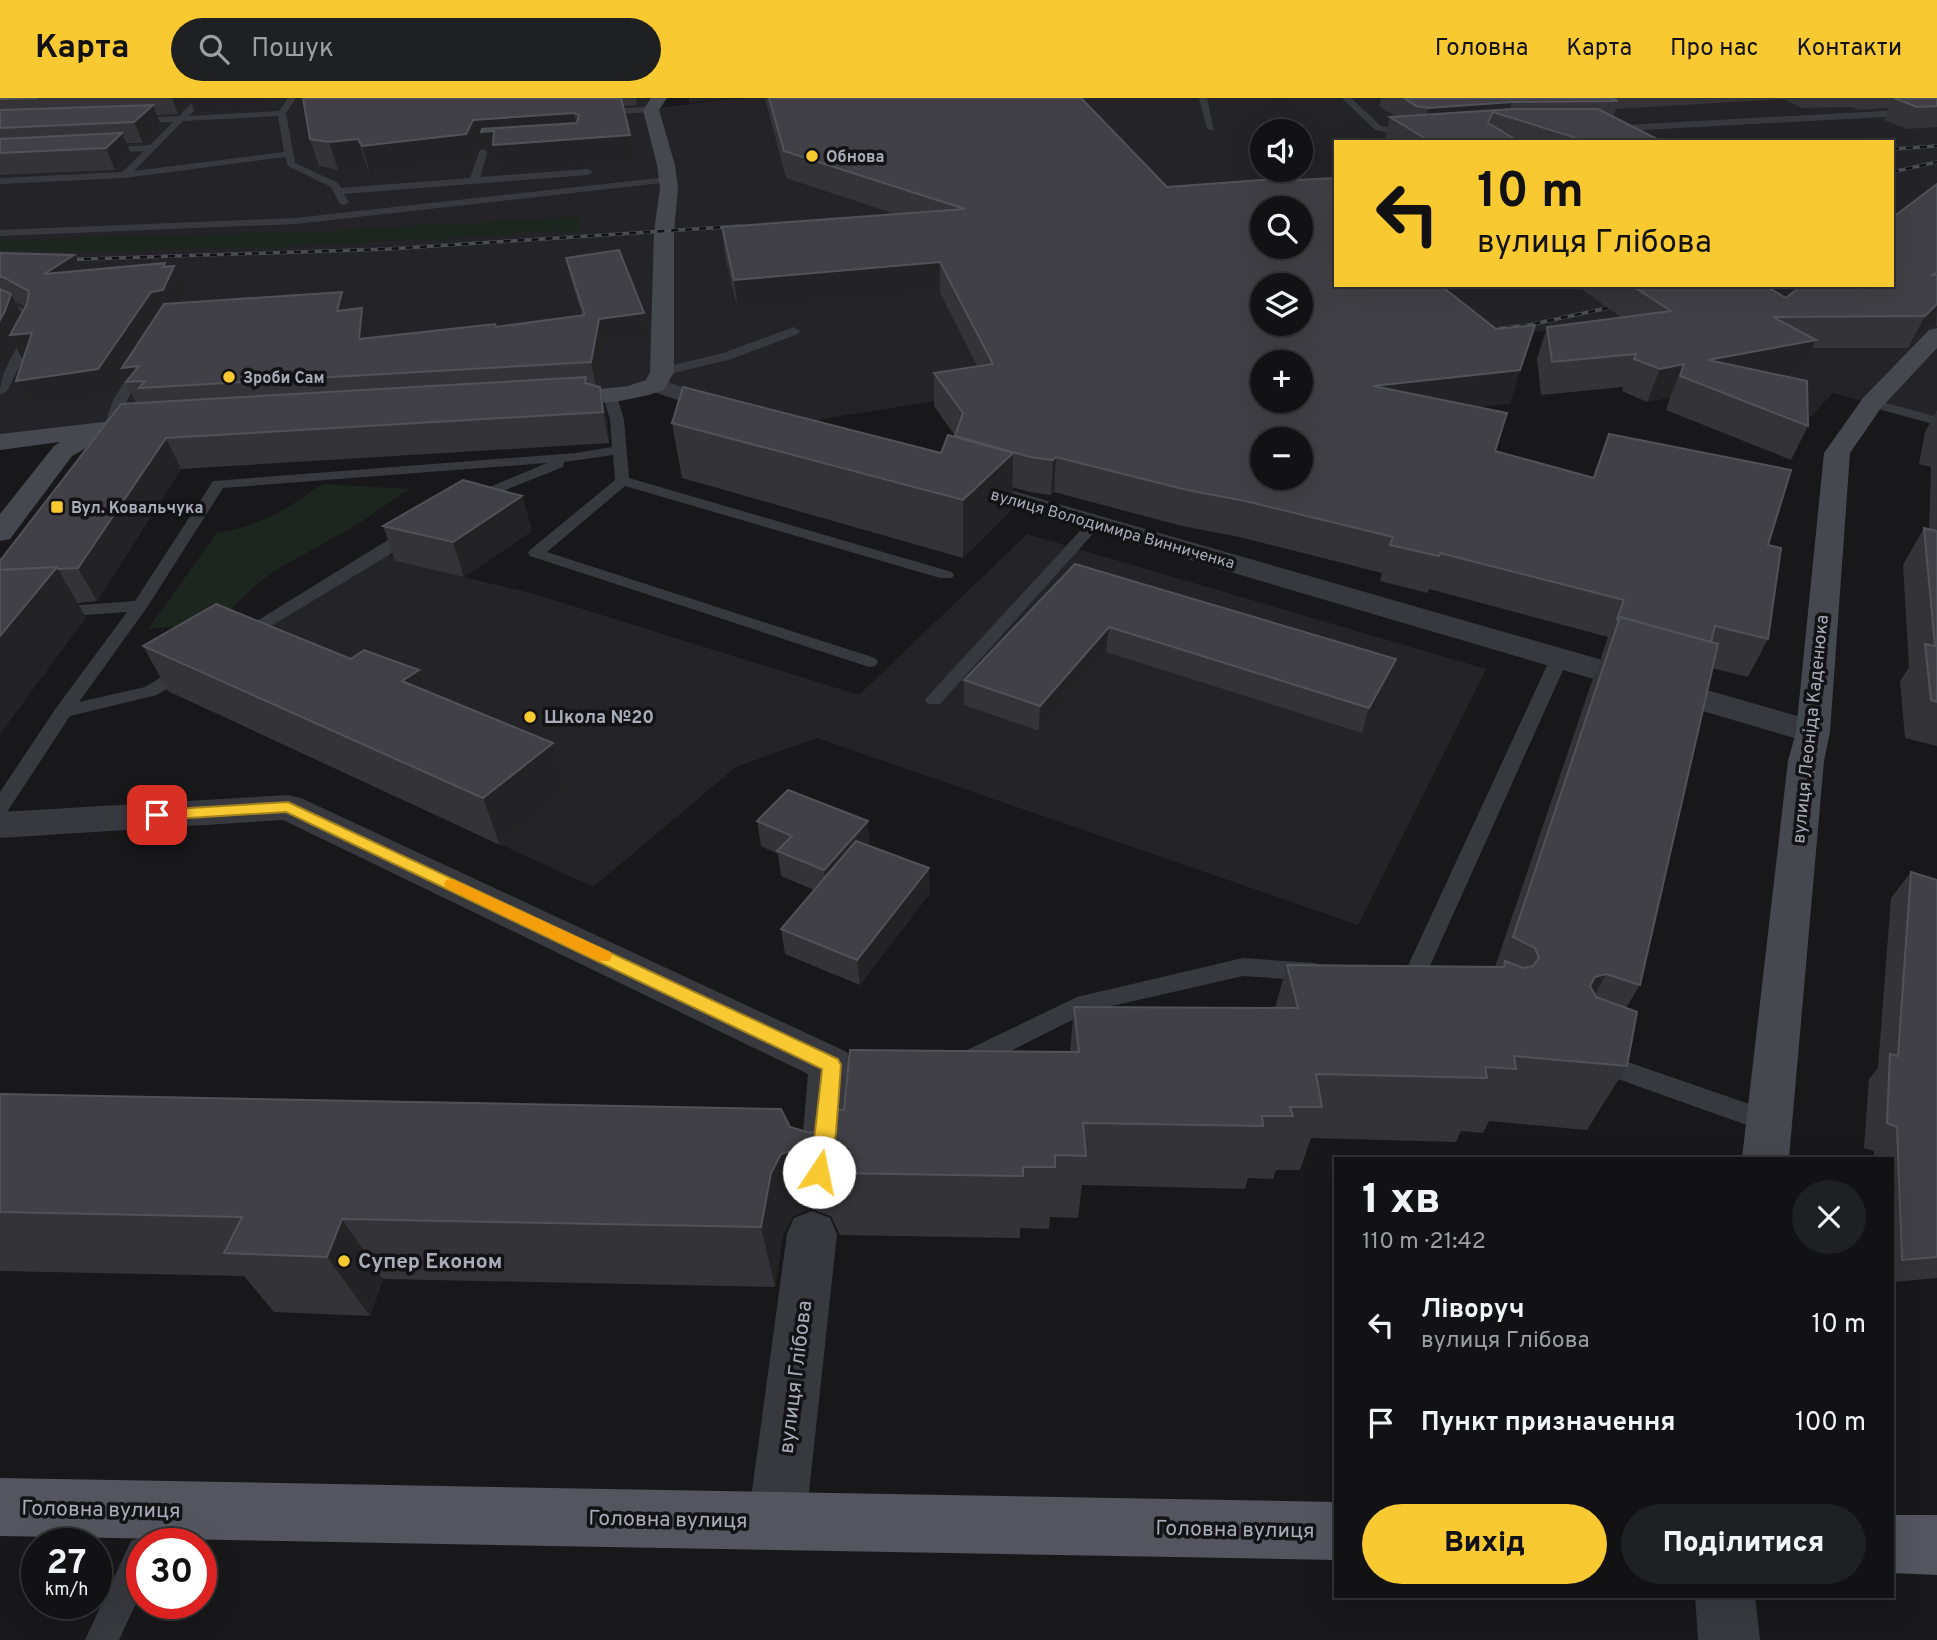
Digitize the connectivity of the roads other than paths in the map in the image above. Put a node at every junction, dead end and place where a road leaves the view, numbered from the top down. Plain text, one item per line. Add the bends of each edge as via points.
1 (202, 98) edge
2 (292, 98) edge
3 (1203, 98) edge
4 (1346, 98) edge
5 (655, 104) edge
6 (1937, 111) edge
7 (282, 113) junction
8 (592, 113) edge
9 (181, 119) junction
10 (125, 121) edge
11 (1211, 129) dead end
12 (1602, 129) edge
13 (1423, 135) edge
14 (152, 148) junction
15 (524, 149) edge
16 (97, 150) edge
17 (289, 153) junction
18 (588, 172) edge
19 (125, 175) junction
20 (474, 180) junction
21 (0, 181) edge
22 (668, 184) junction
23 (339, 191) junction
24 (343, 215) junction
25 (0, 233) edge
26 (0, 307) edge
27 (794, 331) dead end
28 (1937, 335) edge
29 (149, 354) edge
30 (659, 378) junction
31 (0, 391) edge
32 (610, 396) junction
33 (528, 401) edge
34 (1872, 403) junction
35 (751, 418) edge
36 (185, 421) edge
37 (1937, 421) edge
38 (110, 428) junction
39 (41, 437) junction
40 (0, 442) edge
41 (620, 450) junction
42 (576, 457) junction
43 (0, 458) edge
44 (935, 476) edge
45 (622, 481) junction
46 (454, 506) edge
47 (429, 516) edge
48 (1094, 523) junction
49 (0, 533) edge
50 (946, 575) dead end
51 (140, 606) junction
52 (0, 617) edge
53 (1559, 659) junction
54 (869, 662) dead end
55 (934, 700) dead end
56 (63, 712) junction
57 (1813, 732) junction
58 (0, 807) edge
59 (0, 825) edge
60 (1334, 973) edge
61 (1374, 976) edge
62 (1413, 979) junction
63 (1436, 991) edge
64 (1569, 1052) edge
65 (942, 1061) edge
66 (1767, 1140) edge
67 (819, 1172) edge
68 (812, 1234) dead end
69 (0, 1507) edge
70 (777, 1521) junction
71 (126, 1531) edge
72 (1334, 1531) edge
73 (217, 1533) edge
74 (1894, 1544) edge
75 (1937, 1545) edge
76 (126, 1586) edge
77 (1725, 1598) edge
78 (102, 1640) edge
79 (1729, 1640) edge

1 - 9 lane
2 - 7 lane
3 - 11 lane
4 - 13 lane via 1378,128
5 - 8 lane
5 - 22 main road
6 - 12 lane
7 - 9 lane
7 - 17 lane
9 - 10 lane
9 - 14 lane
14 - 16 lane
14 - 19 lane
15 - 20 lane via 483,152
17 - 19 lane
17 - 23 lane via 291,164
18 - 20 lane
19 - 21 lane
20 - 23 lane
22 - 24 lane via 376,217
22 - 30 main road
23 - 24 lane
24 - 25 lane via 209,226
26 - 31 lane via 33,316 32,329
27 - 30 lane
28 - 34 main road, вулиця Леоніда Каденюка
29 - 38 lane via 121,398
30 - 32 main road via 632,393
30 - 35 street
32 - 33 main road
32 - 41 lane
34 - 37 lane
34 - 57 main road, вулиця Леоніда Каденюка via 1837,453
36 - 38 main road
38 - 39 main road
38 - 49 main road via 63,451
39 - 40 main road
39 - 43 main road
41 - 42 lane
41 - 45 lane
42 - 46 lane
42 - 51 lane via 218,484
44 - 48 street, вулиця Володимира Винниченка
45 - 50 lane
45 - 54 lane via 536,553
47 - 56 lane via 383,552 151,691
48 - 53 street, вулиця Володимира Винниченка
48 - 55 lane
51 - 52 lane
51 - 56 lane
53 - 57 street, вулиця Володимира Винниченка
53 - 62 lane
56 - 58 lane
57 - 66 main road, вулиця Леоніда Каденюка via 1806,761
59 - 67 street via 288,807 845,1064 813,1133
60 - 65 lane via 1243,967 1085,1003 970,1060
61 - 62 lane
62 - 63 lane
64 - 66 lane
68 - 70 street, вулиця Глібова
69 - 71 main road, Головна вулиця
70 - 72 main road, Головна вулиця
70 - 73 main road, Головна вулиця
74 - 75 main road
76 - 78 lane
77 - 79 street

